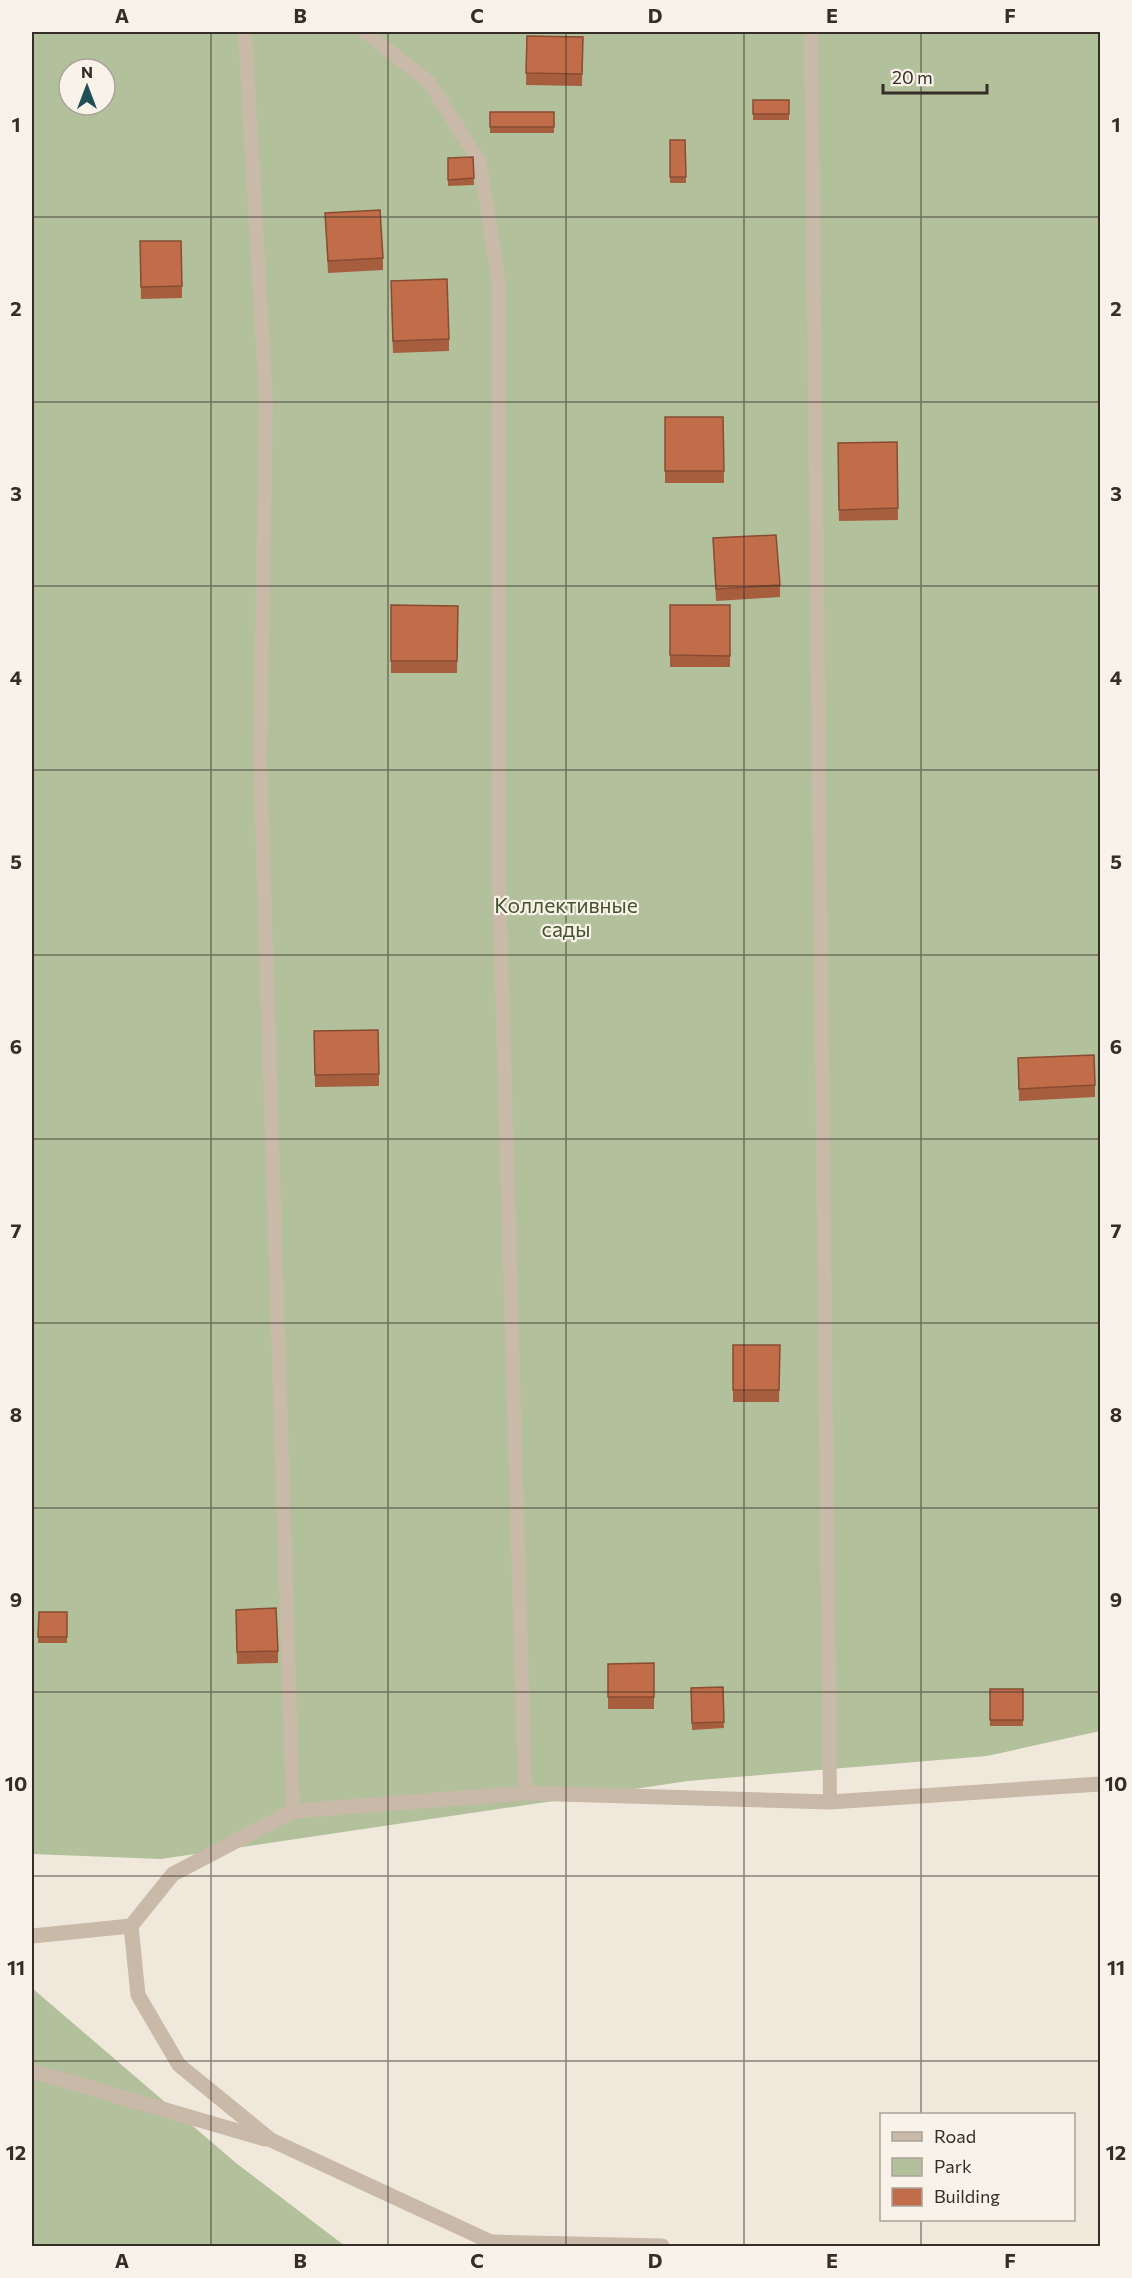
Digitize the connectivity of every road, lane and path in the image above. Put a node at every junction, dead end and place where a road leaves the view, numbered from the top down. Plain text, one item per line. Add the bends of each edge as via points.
1 (245, 32) edge
2 (366, 32) edge
3 (811, 32) edge
4 (1101, 1785) edge
5 (525, 1793) junction
6 (830, 1802) junction
7 (293, 1812) junction
8 (130, 1926) junction
9 (32, 1936) edge
10 (32, 2071) edge
11 (271, 2140) junction
12 (493, 2244) edge
13 (662, 2247) edge

1 - 7 lane via 266,402 260,759
2 - 5 lane via 429,82 480,163 499,284 499,884
3 - 6 lane
4 - 6 street
5 - 6 street
5 - 7 street
7 - 8 street via 173,1874
8 - 9 street
8 - 11 street via 138,1995 179,2065
10 - 11 street
11 - 12 street
12 - 13 street

